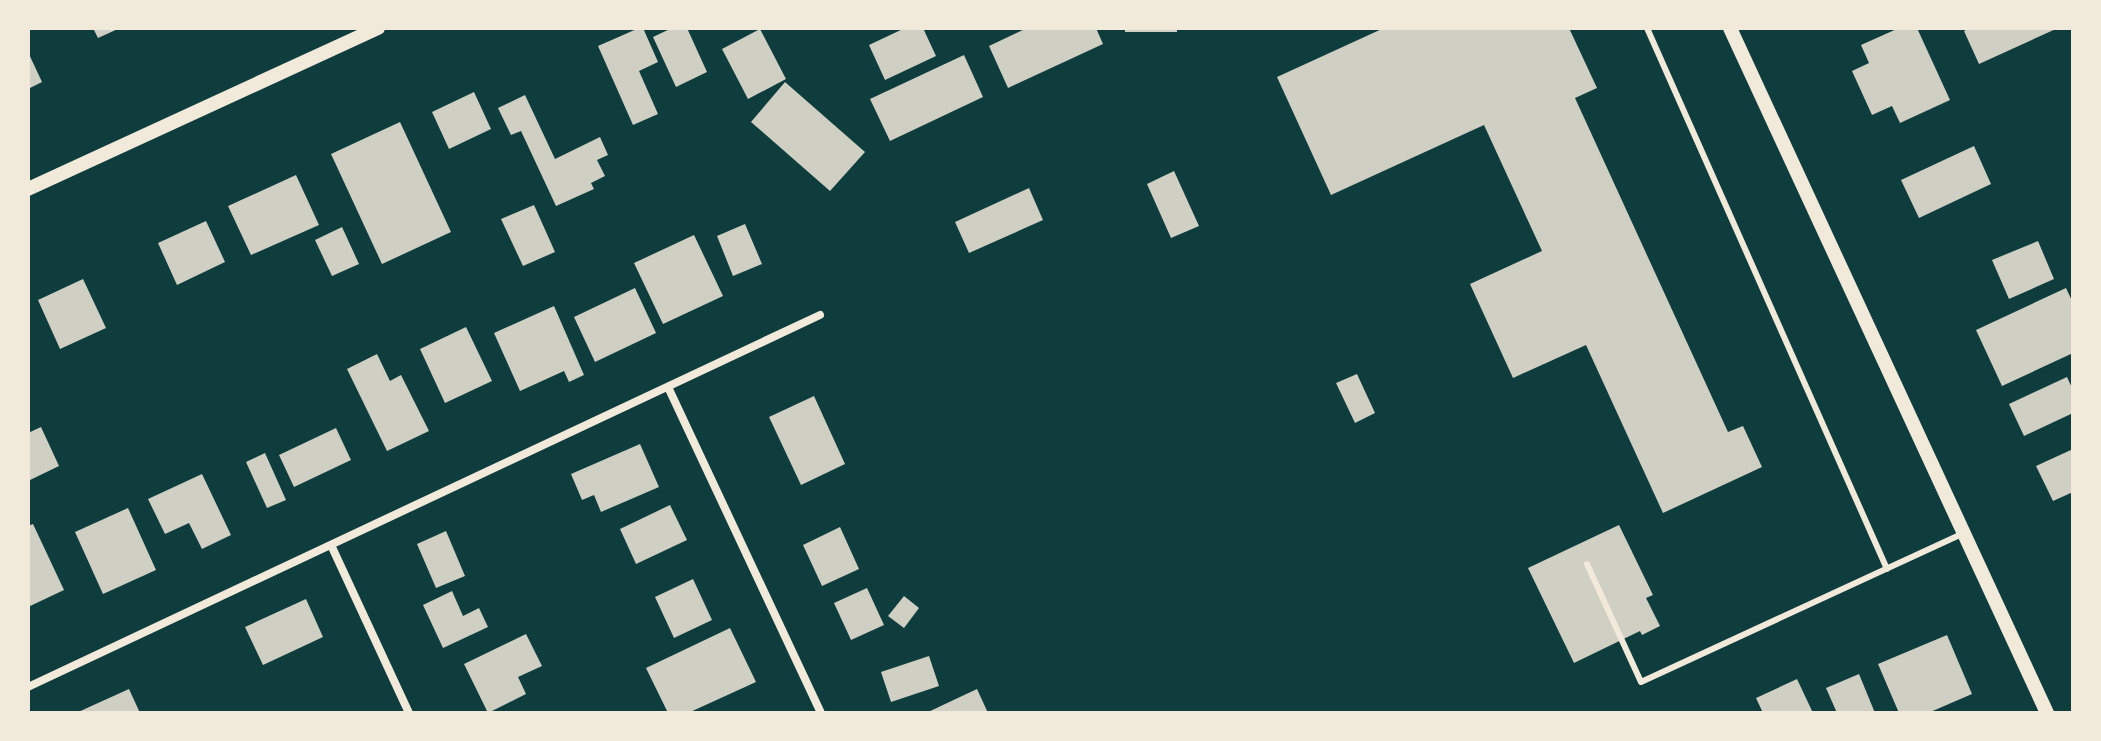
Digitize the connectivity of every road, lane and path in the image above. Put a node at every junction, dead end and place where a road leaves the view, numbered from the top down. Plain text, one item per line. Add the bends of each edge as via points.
1 (378, 28) edge
2 (1647, 28) edge
3 (1730, 28) edge
4 (28, 189) edge
5 (820, 315) dead end
6 (668, 387) junction
7 (1964, 533) junction
8 (331, 545) junction
9 (1587, 564) dead end
10 (1887, 569) junction
11 (28, 687) edge
12 (409, 713) edge
13 (821, 713) edge
14 (2047, 713) edge

1 - 4 street
2 - 10 lane
3 - 7 street
5 - 6 street
6 - 8 street
6 - 13 street
7 - 10 lane
7 - 14 street
8 - 11 street
8 - 12 street
9 - 10 lane via 1641,682

